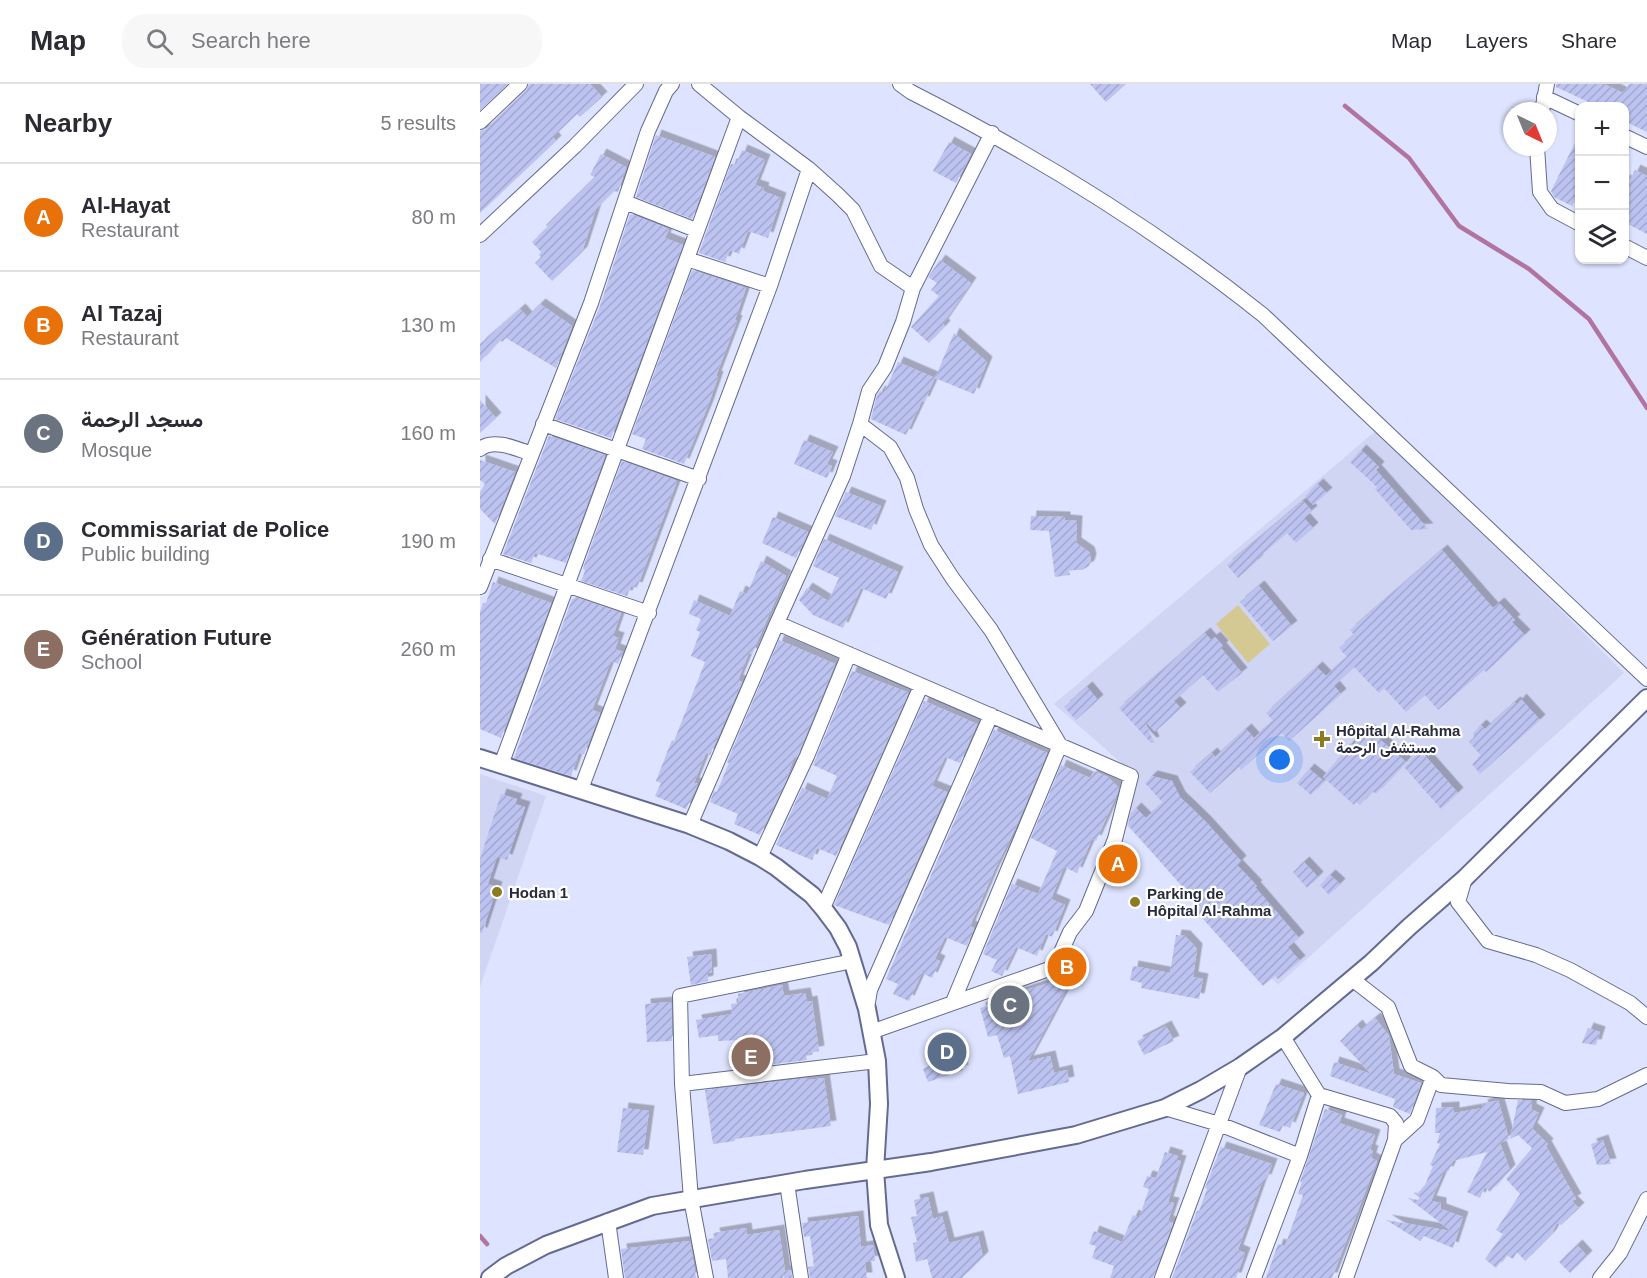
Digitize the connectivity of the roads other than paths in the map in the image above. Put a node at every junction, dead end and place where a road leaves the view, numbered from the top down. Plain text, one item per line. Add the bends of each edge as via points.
1 (520, 84) edge
2 (636, 84) edge
3 (672, 84) edge
4 (699, 84) edge
5 (900, 84) edge
6 (1546, 90) edge
7 (1575, 110) edge
8 (739, 117) junction
9 (480, 122) edge
10 (992, 133) junction
11 (1629, 138) edge
12 (1647, 147) edge
13 (1538, 156) edge
14 (808, 169) junction
15 (625, 202) junction
16 (1575, 221) edge
17 (696, 230) junction
18 (481, 231) edge
19 (1629, 249) edge
20 (1647, 258) edge
21 (687, 259) junction
22 (770, 286) junction
23 (913, 288) junction
24 (543, 424) junction
25 (860, 424) junction
26 (480, 449) edge
27 (615, 449) junction
28 (532, 454) junction
29 (699, 479) junction
30 (490, 559) junction
31 (566, 584) junction
32 (480, 587) edge
33 (649, 613) junction
34 (777, 623) junction
35 (849, 654) junction
36 (1647, 679) edge
37 (921, 686) junction
38 (1647, 698) edge
39 (991, 715) junction
40 (1060, 745) junction
41 (480, 758) edge
42 (501, 765) junction
43 (581, 789) junction
44 (690, 825) junction
45 (760, 857) junction
46 (1465, 878) junction
47 (823, 908) junction
48 (853, 961) junction
49 (1352, 979) junction
50 (953, 1002) junction
51 (867, 1009) junction
52 (1647, 1017) edge
53 (871, 1032) junction
54 (1283, 1037) junction
55 (877, 1061) junction
56 (1240, 1067) junction
57 (1647, 1075) edge
58 (1433, 1077) junction
59 (682, 1084) junction
60 (1319, 1095) junction
61 (1165, 1108) junction
62 (1219, 1124) junction
63 (1395, 1140) junction
64 (1300, 1156) junction
65 (875, 1170) junction
66 (787, 1183) junction
67 (691, 1199) junction
68 (1647, 1199) edge
69 (608, 1221) junction
70 (490, 1278) edge
71 (616, 1278) edge
72 (706, 1278) edge
73 (801, 1278) edge
74 (896, 1278) edge
75 (1162, 1278) edge
76 (1254, 1278) edge
77 (1346, 1278) edge
78 (1600, 1278) edge

1 - 9 street
2 - 18 street via 575,146
3 - 15 street via 648,131
4 - 8 street
5 - 10 street
6 - 7 street
8 - 14 street
8 - 17 street
10 - 23 street
10 - 36 street via 1068,178 1216,277 1263,315
11 - 12 street
13 - 16 street via 1540,192 1552,209
14 - 22 street
14 - 23 street via 854,210 881,266
15 - 17 street
15 - 24 street via 591,303
17 - 21 street
19 - 20 street
21 - 22 street
21 - 27 street
22 - 29 street
23 - 25 street via 885,367 869,392
24 - 27 street
24 - 28 street
25 - 34 street via 843,476
25 - 40 street via 890,447 907,478 931,544 991,630
26 - 28 street via 500,444
27 - 29 street
27 - 31 street
28 - 30 street
29 - 33 street
30 - 31 street
30 - 32 street
31 - 33 street
31 - 42 street
33 - 43 street
34 - 35 street
34 - 44 street
35 - 37 street
35 - 45 street
37 - 39 street
37 - 47 street
38 - 46 street
39 - 40 street
39 - 51 street via 870,990
40 - 50 street
40 - 50 street via 1131,776 1115,839 1086,911 1049,969
41 - 42 street
42 - 43 street
43 - 44 street
44 - 45 street
45 - 47 street via 812,895
46 - 49 street
46 - 52 street via 1458,902 1488,941 1570,970 1630,1003
47 - 48 street via 838,928
48 - 51 street
48 - 59 street via 680,996
49 - 54 street
49 - 58 street via 1388,1007 1411,1066
50 - 53 street
51 - 53 street
53 - 55 street
54 - 56 street
54 - 60 street
55 - 59 street
55 - 65 street
56 - 61 street
56 - 62 street
57 - 58 street via 1598,1099 1565,1103 1541,1092 1441,1085
58 - 63 street via 1417,1120
59 - 67 street
60 - 63 street via 1390,1116 1396,1123
60 - 64 street
61 - 62 street
61 - 65 street via 1076,1135
62 - 64 street
62 - 75 street
63 - 77 street
64 - 76 street
65 - 66 street
65 - 74 street via 879,1225
66 - 67 street
66 - 73 street
67 - 69 street via 652,1206
67 - 72 street
68 - 78 street via 1620,1253
69 - 70 street via 546,1245
69 - 71 street

